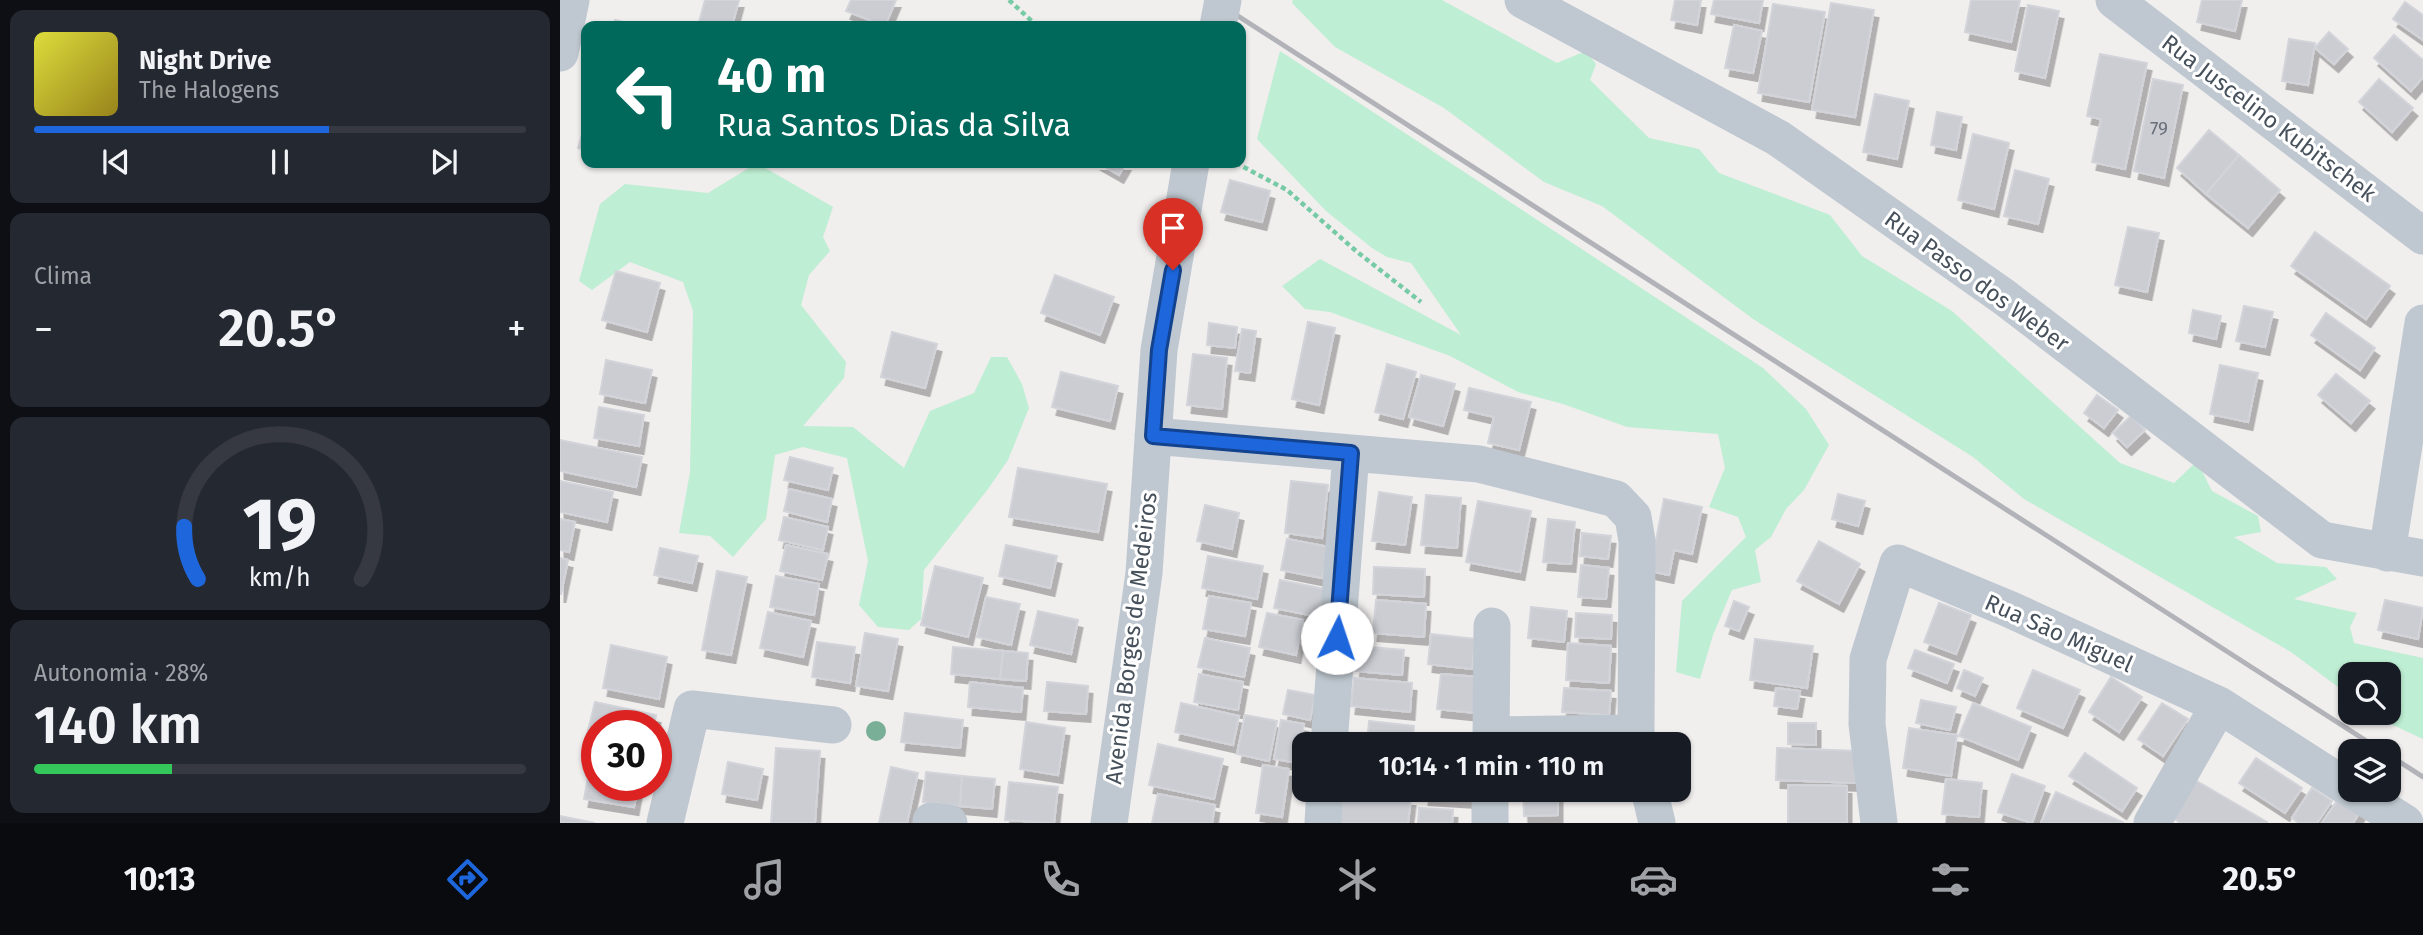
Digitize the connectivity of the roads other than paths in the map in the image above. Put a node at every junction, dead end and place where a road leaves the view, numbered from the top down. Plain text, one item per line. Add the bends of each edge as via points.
1 (571, 0) edge
2 (1223, 0) edge
3 (1523, 0) edge
4 (2114, 0) edge
5 (1219, 21) edge
6 (560, 53) edge
7 (1190, 168) edge
8 (2423, 236) edge
9 (2423, 323) edge
10 (1153, 436) junction
11 (1351, 453) junction
12 (2387, 553) junction
13 (2423, 558) edge
14 (1492, 626) dead end
15 (2219, 705) junction
16 (833, 725) dead end
17 (1330, 732) edge
18 (1491, 732) edge
19 (1637, 732) edge
20 (2338, 781) edge
21 (1324, 802) edge
22 (1490, 802) edge
23 (1652, 802) edge
24 (2371, 802) edge
25 (665, 823) edge
26 (1109, 823) edge
27 (1323, 823) edge
28 (1490, 823) edge
29 (1657, 823) edge
30 (1879, 823) edge
31 (2152, 823) edge
32 (2404, 823) edge

1 - 6 street
2 - 5 street, bridge
3 - 12 street, Rua Passo dos Weber via 1778,138 2004,297 2322,540
4 - 8 street, Rua Juscelino Kubitschek
7 - 10 street, Avenida Borges de Medeiros via 1159,350
9 - 12 street
10 - 11 street
10 - 26 street, Avenida Borges de Medeiros via 1144,573
11 - 17 street
11 - 19 street via 1479,464 1616,499 1633,517 1637,541
12 - 13 street, Rua Passo dos Weber
14 - 18 street
15 - 20 street, Rua São Miguel
15 - 30 street, Rua São Miguel via 1898,563 1867,659 1867,724
15 - 31 street
16 - 25 street via 692,709
21 - 27 street
22 - 28 street
23 - 29 street
24 - 32 street, Rua São Miguel

